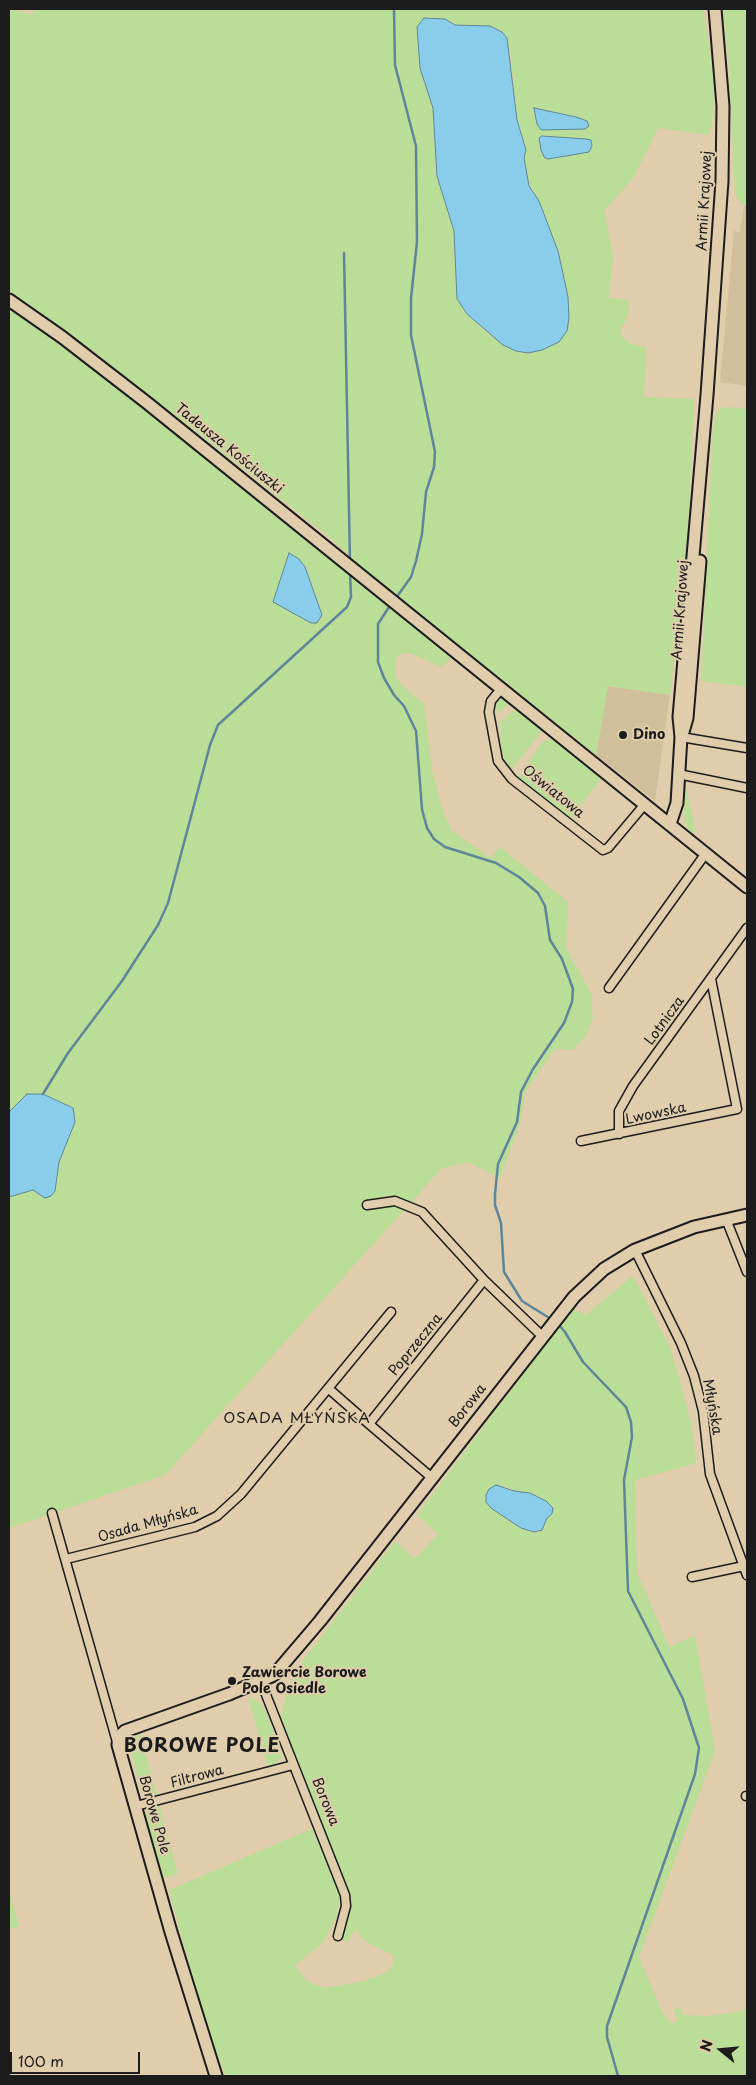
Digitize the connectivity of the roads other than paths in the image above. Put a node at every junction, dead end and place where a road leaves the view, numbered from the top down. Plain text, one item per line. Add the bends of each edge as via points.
1 (715, 9) edge
2 (9, 300) edge
3 (501, 689) junction
4 (681, 737) junction
5 (747, 748) edge
6 (678, 774) junction
7 (747, 788) edge
8 (645, 804) junction
9 (670, 824) junction
10 (706, 853) junction
11 (747, 887) edge
12 (747, 928) edge
13 (711, 979) junction
14 (609, 988) dead end
15 (619, 1134) junction
16 (581, 1141) dead end
17 (367, 1205) dead end
18 (747, 1216) edge
19 (726, 1219) junction
20 (635, 1250) junction
21 (747, 1272) edge
22 (484, 1280) junction
23 (391, 1312) dead end
24 (545, 1332) junction
25 (329, 1388) junction
26 (369, 1424) junction
27 (431, 1478) junction
28 (52, 1513) dead end
29 (66, 1559) junction
30 (744, 1566) junction
31 (747, 1575) edge
32 (692, 1577) dead end
33 (261, 1682) junction
34 (118, 1744) junction
35 (293, 1765) junction
36 (136, 1806) junction
37 (338, 1936) dead end
38 (213, 2073) edge

1 - 4 street, Armii Krajowej via 724,143 707,395 679,717
2 - 3 street, Tadeusza Kościuszki via 98,363
3 - 8 street
3 - 8 street, Oświatowa via 491,701 489,712 498,761 512,779 562,819 600,849 606,850
4 - 5 street
4 - 6 street, Armii Krajowej
6 - 7 street
6 - 9 street, Armii Krajowej via 676,804
8 - 9 street
9 - 10 street
10 - 11 street
10 - 14 street
12 - 13 street, Lotnicza
13 - 15 street, Lotnicza via 633,1086 619,1111
13 - 15 street, Lwowska via 736,1109
15 - 16 street, Lwowska
17 - 22 street via 395,1201 422,1212
18 - 19 street, Borowa
19 - 20 street, Borowa via 694,1227
19 - 21 street
20 - 24 street, Borowa via 604,1269 574,1297
20 - 30 street, Młyńska via 682,1343 694,1376 703,1411 710,1474
22 - 24 street
22 - 26 street, Poprzeczna
23 - 25 street, Osada Młyńska
24 - 27 street, Borowa
25 - 26 street
25 - 29 street, Osada Młyńska via 241,1494 217,1516 195,1527
26 - 27 street
27 - 33 street, Borowa via 291,1656 274,1675
28 - 29 street, Borowe Pole
29 - 34 street, Borowe Pole
30 - 31 street, Młyńska
30 - 32 street
33 - 34 street, Borowa via 125,1731
33 - 35 street, Borowa
34 - 36 street, Borowe Pole
35 - 36 street, Filtrowa
35 - 37 street, Borowa via 345,1894 346,1906
36 - 38 street, Borowe Pole

